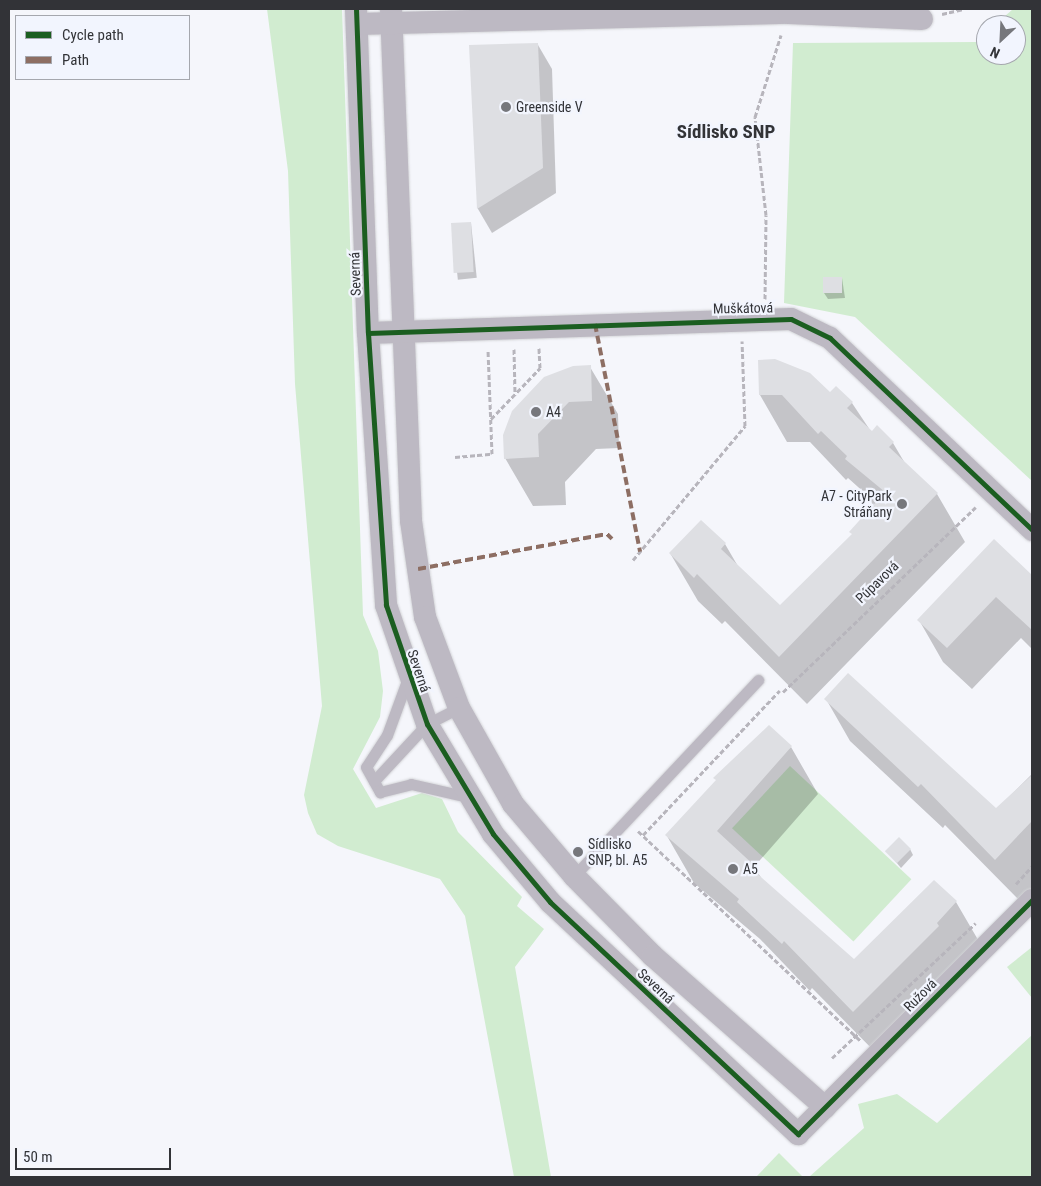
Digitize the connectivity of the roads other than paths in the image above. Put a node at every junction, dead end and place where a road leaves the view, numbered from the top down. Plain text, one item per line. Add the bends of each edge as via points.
1 (356, 16) edge
2 (392, 16) edge
3 (922, 19) dead end
4 (368, 333) junction
5 (403, 333) junction
6 (1032, 530) edge
7 (408, 678) junction
8 (758, 680) dead end
9 (459, 708) junction
10 (427, 724) junction
11 (374, 781) junction
12 (468, 797) junction
13 (574, 876) junction
14 (1032, 900) edge
15 (550, 902) junction
16 (825, 1107) junction
17 (798, 1134) joint

1 - 2 street
1 - 4 street, Severná
2 - 3 street via 789,13
2 - 5 street, Severná
4 - 5 street, Muškátová
4 - 7 street, Severná via 386,605
5 - 6 street, Muškátová via 765,317 811,325 830,338
5 - 9 street, Severná via 410,521 425,617
7 - 10 street, Severná
7 - 11 lane via 387,735 366,767
8 - 13 lane
9 - 10 lane
9 - 13 street, Severná via 513,804
10 - 11 lane
10 - 12 street, Severná
11 - 12 lane via 380,792 411,784
12 - 15 street, Severná
13 - 15 street
13 - 16 street, Severná via 653,956
14 - 16 street, Ružová
15 - 17 street, Severná
16 - 17 street, Ružová

